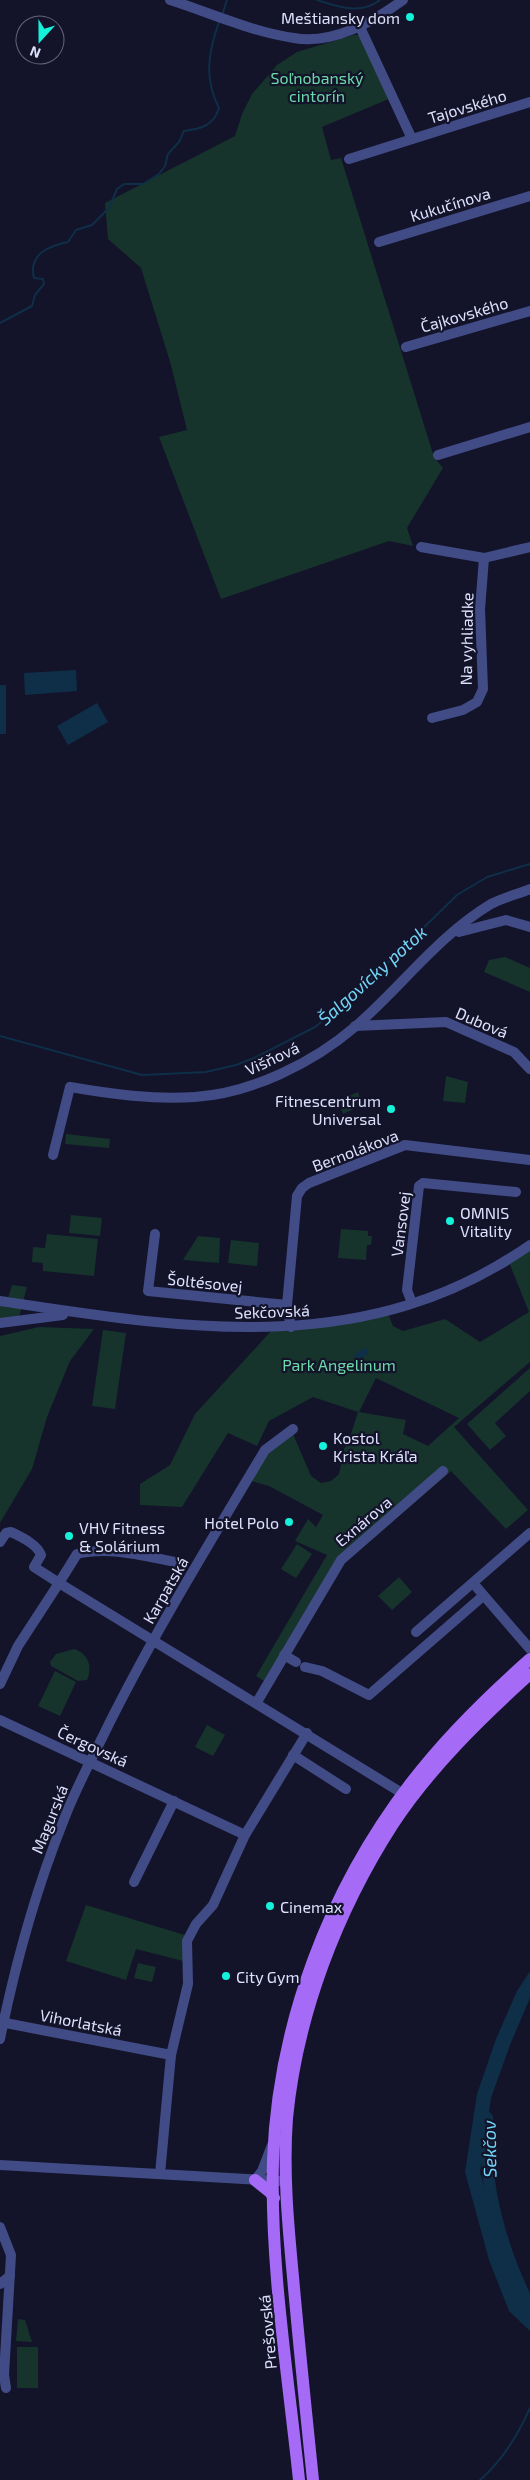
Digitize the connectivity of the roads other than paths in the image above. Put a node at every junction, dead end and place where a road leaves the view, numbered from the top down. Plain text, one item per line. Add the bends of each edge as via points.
1 (170, 0) edge
2 (403, 0) edge
3 (360, 27) junction
4 (530, 102) edge
5 (412, 139) junction
6 (349, 159) dead end
7 (530, 196) edge
8 (379, 242) dead end
9 (530, 310) edge
10 (406, 347) dead end
11 (530, 427) edge
12 (438, 455) dead end
13 (421, 547) dead end
14 (530, 547) edge
15 (484, 558) junction
16 (432, 718) dead end
17 (530, 889) edge
18 (500, 902) junction
19 (506, 920) junction
20 (530, 928) edge
21 (453, 934) junction
22 (355, 1026) junction
23 (530, 1068) edge
24 (53, 1155) dead end
25 (530, 1160) edge
26 (516, 1192) dead end
27 (155, 1234) dead end
28 (530, 1245) edge
29 (0, 1301) edge
30 (412, 1303) junction
31 (287, 1305) junction
32 (104, 1316) junction
33 (0, 1323) edge
34 (290, 1327) junction
35 (293, 1430) dead end
36 (443, 1471) dead end
37 (530, 1533) edge
38 (0, 1542) edge
39 (175, 1562) dead end
40 (59, 1582) junction
41 (473, 1583) junction
42 (484, 1596) junction
43 (416, 1632) dead end
44 (154, 1639) junction
45 (530, 1649) edge
46 (284, 1655) junction
47 (530, 1659) edge
48 (530, 1674) edge
49 (0, 1684) edge
50 (256, 1702) junction
51 (0, 1720) edge
52 (307, 1733) junction
53 (293, 1755) junction
54 (90, 1761) junction
55 (411, 1782) junction
56 (389, 1783) junction
57 (346, 1788) dead end
58 (408, 1796) junction
59 (174, 1801) junction
60 (394, 1806) junction
61 (245, 1835) junction
62 (134, 1882) dead end
63 (2, 2022) edge
64 (0, 2039) edge
65 (171, 2055) junction
66 (274, 2140) junction
67 (0, 2165) edge
68 (160, 2174) junction
69 (255, 2180) junction
70 (280, 2181) junction
71 (274, 2198) junction
72 (0, 2227) edge
73 (10, 2276) junction
74 (0, 2284) edge
75 (2, 2375) edge
76 (6, 2388) dead end
77 (299, 2480) edge
78 (313, 2480) edge

1 - 3 street via 295,38 328,37
2 - 3 street
3 - 5 street, Tajovského
4 - 5 street, Tajovského
5 - 6 street, Tajovského
7 - 8 street, Kukučínova
9 - 10 street, Čajkovského
11 - 12 street
13 - 15 street
14 - 15 street
15 - 16 street, Na vyhliadke via 480,609 483,689 477,702 463,710
17 - 18 street, Višňová
18 - 19 street
18 - 21 street, Višňová via 488,907
19 - 20 street
19 - 21 street
21 - 22 street, Višňová
22 - 23 street, Dubová via 446,1022 514,1052
22 - 24 street, Višňová via 327,1047 288,1069 244,1087 195,1097 116,1095 70,1087
25 - 31 street, Bernolákova via 405,1145 302,1188 297,1196
26 - 30 street, Vansovej via 423,1183 419,1186 407,1290
27 - 31 street, Šoltésovej via 148,1291
28 - 30 street, Sekčovská via 456,1287
29 - 32 street, Sekčovská
30 - 34 street, Sekčovská via 330,1323
31 - 34 street
32 - 33 street via 58,1315
32 - 34 street, Sekčovská via 232,1328
35 - 44 street, Karpatská via 265,1450
36 - 46 street, Exnárova via 341,1560
37 - 41 street
38 - 40 street via 11,1532 31,1543 41,1555 34,1567
39 - 40 street via 92,1550 77,1554
40 - 44 street
40 - 49 street via 18,1646
41 - 42 street
41 - 43 street
42 - 45 street
42 - 46 street via 369,1695 322,1670 308,1670
44 - 50 street, Karpatská
44 - 54 street, Magurská
46 - 50 street, Exnárova
47 - 55 main road via 453,1732
48 - 58 main road
50 - 52 street
51 - 54 street, Čergovská
52 - 53 street
52 - 56 street
53 - 57 street
53 - 61 street
54 - 59 street, Čergovská
54 - 63 street, Magurská via 63,1820 42,1878
55 - 56 street
55 - 58 main road
56 - 58 street
56 - 60 street
58 - 60 main road
58 - 70 main road via 362,1879 328,1951 314,1990 300,2040
59 - 61 street, Čergovská
59 - 62 street
60 - 66 main road via 344,1892 307,1975 283,2065
61 - 65 street via 213,1906 196,1924 187,1941 188,1984
63 - 64 street
63 - 65 street, Vihorlatská
65 - 68 street
66 - 69 street
66 - 70 main road
67 - 68 street
68 - 69 street
69 - 70 street
69 - 71 main road
70 - 71 main road, Prešovská
70 - 78 main road, Prešovská
71 - 77 main road, Prešovská
72 - 73 street via 11,2255
73 - 74 street
73 - 75 street
75 - 76 street

